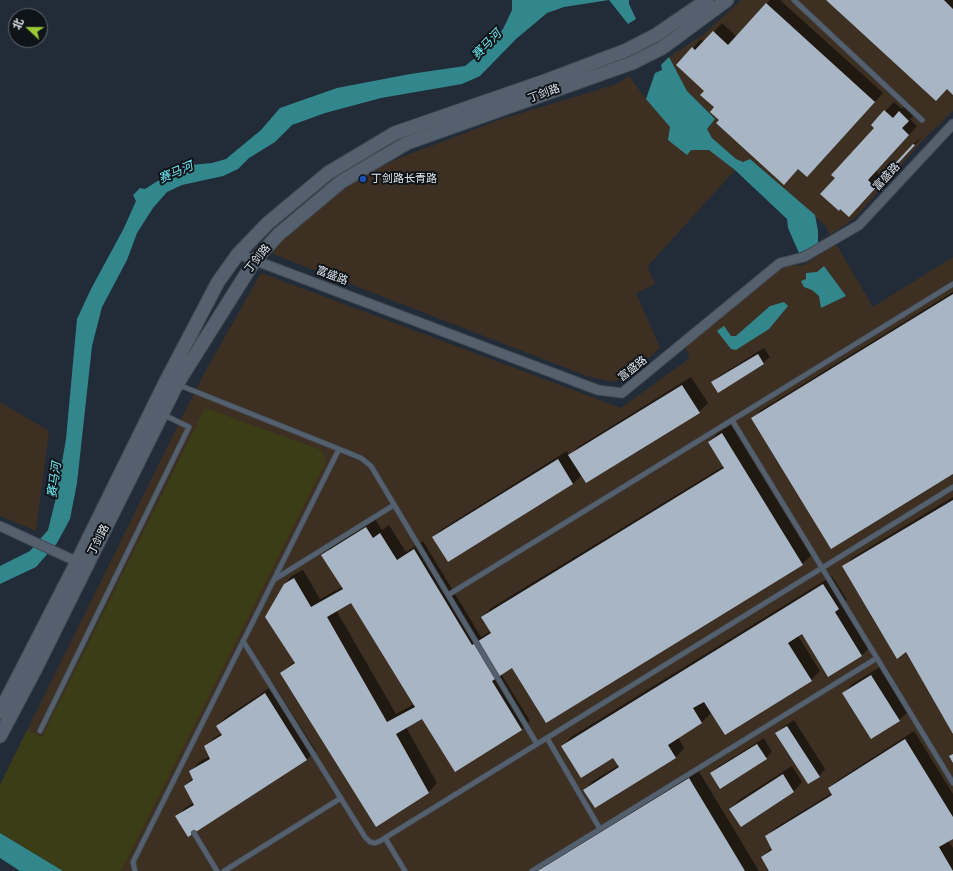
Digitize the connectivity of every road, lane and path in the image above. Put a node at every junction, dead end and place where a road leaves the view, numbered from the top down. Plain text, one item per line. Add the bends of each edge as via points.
1 (707, 0) edge
2 (727, 0) edge
3 (794, 0) edge
4 (922, 120) dead end
5 (953, 124) edge
6 (238, 254) junction
7 (255, 260) junction
8 (953, 284) edge
9 (177, 384) junction
10 (162, 415) junction
11 (732, 420) junction
12 (339, 449) junction
13 (953, 487) edge
14 (394, 505) junction
15 (0, 526) edge
16 (82, 564) junction
17 (822, 568) junction
18 (274, 580) junction
19 (448, 595) junction
20 (243, 641) junction
21 (877, 658) junction
22 (0, 712) edge
23 (40, 731) dead end
24 (0, 736) edge
25 (547, 738) junction
26 (538, 744) junction
27 (953, 783) edge
28 (341, 798) junction
29 (600, 829) junction
30 (194, 833) dead end
31 (385, 838) junction
32 (135, 871) edge
33 (217, 871) edge
34 (224, 871) edge
35 (405, 871) edge
36 (532, 871) edge

1 - 6 main road, 丁剑路 via 656,35 627,50 395,133 328,173 268,223
2 - 7 main road, 丁剑路 via 662,48 632,63 407,143 342,182 279,234
3 - 4 lane
5 - 7 street, 富盛路 via 859,225 804,257 780,263 622,393 598,390
6 - 7 street, 富盛路
6 - 16 main road, 丁剑路 via 218,282 165,383
7 - 9 main road, 丁剑路
8 - 11 lane
9 - 10 main road, 丁剑路
9 - 12 lane
10 - 16 main road, 丁剑路
10 - 23 lane via 189,427
11 - 17 lane
11 - 19 lane
12 - 14 lane via 361,458 371,466
12 - 18 lane
13 - 17 lane
14 - 18 lane
14 - 19 lane
15 - 16 street
16 - 22 main road, 丁剑路
16 - 24 main road, 丁剑路
17 - 21 lane
17 - 25 lane
18 - 20 lane
19 - 26 lane
20 - 28 lane
20 - 32 lane via 133,862
21 - 27 lane
21 - 29 lane
25 - 26 lane
25 - 29 lane
26 - 31 lane
28 - 31 lane via 370,842 375,843
28 - 34 lane
29 - 36 lane
30 - 33 lane
31 - 35 lane

